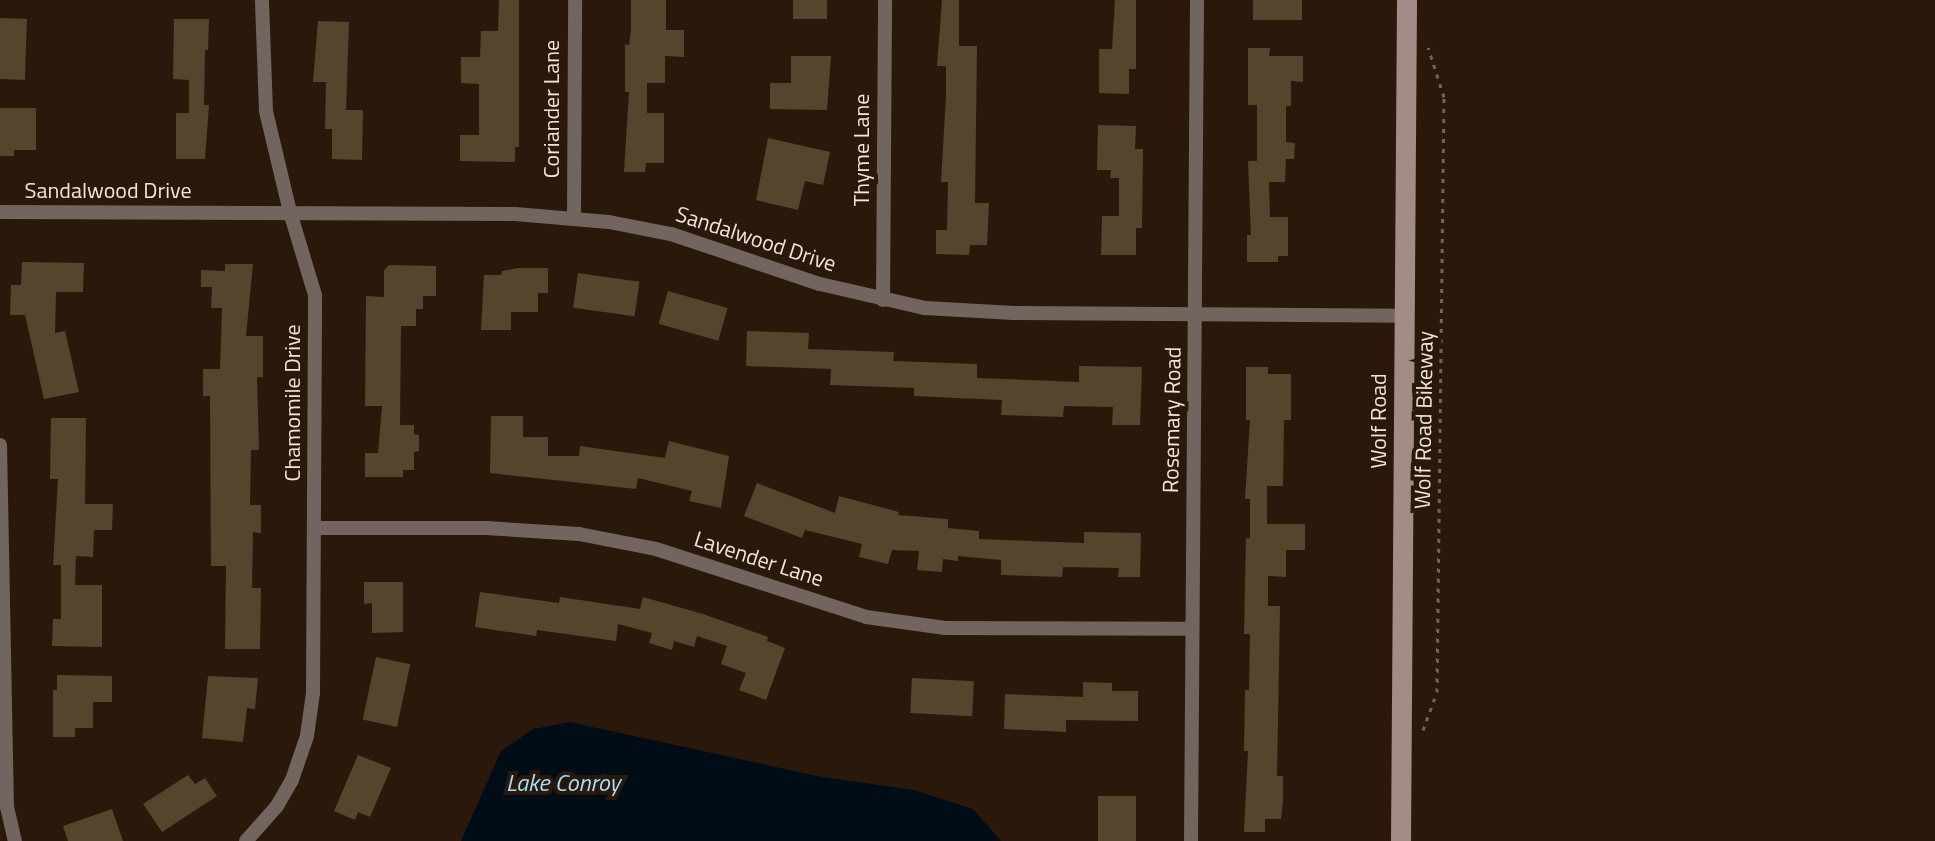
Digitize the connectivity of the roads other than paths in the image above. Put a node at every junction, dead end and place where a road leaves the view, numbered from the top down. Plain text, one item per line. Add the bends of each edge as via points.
1 (262, 0) edge
2 (575, 0) edge
3 (885, 0) edge
4 (1197, 0) edge
5 (1407, 0) edge
6 (0, 212) edge
7 (290, 212) junction
8 (574, 218) junction
9 (883, 300) junction
10 (1195, 314) junction
11 (1402, 316) junction
12 (0, 445) edge
13 (314, 528) junction
14 (1192, 629) junction
15 (15, 841) edge
16 (246, 841) edge
17 (1191, 841) edge
18 (1401, 841) edge

1 - 7 street, Chamomile Drive via 266,111
2 - 8 street, Coriander Lane
3 - 9 street, Thyme Lane
4 - 10 street, Rosemary Road
5 - 11 main road, Wolf Road
6 - 7 street, Sandalwood Drive
7 - 8 street, Sandalwood Drive
7 - 13 street, Chamomile Drive via 315,295
8 - 9 street, Sandalwood Drive via 704,242 820,284
9 - 10 street, Sandalwood Drive via 968,312
10 - 11 street, Sandalwood Drive
10 - 14 street, Rosemary Road
11 - 18 main road, Wolf Road
12 - 15 street via 7,807
13 - 14 street, Lavender Lane via 579,534 656,549 866,617 945,628
13 - 16 street, Chamomile Drive via 311,714 300,758 277,806
14 - 17 street, Rosemary Road

